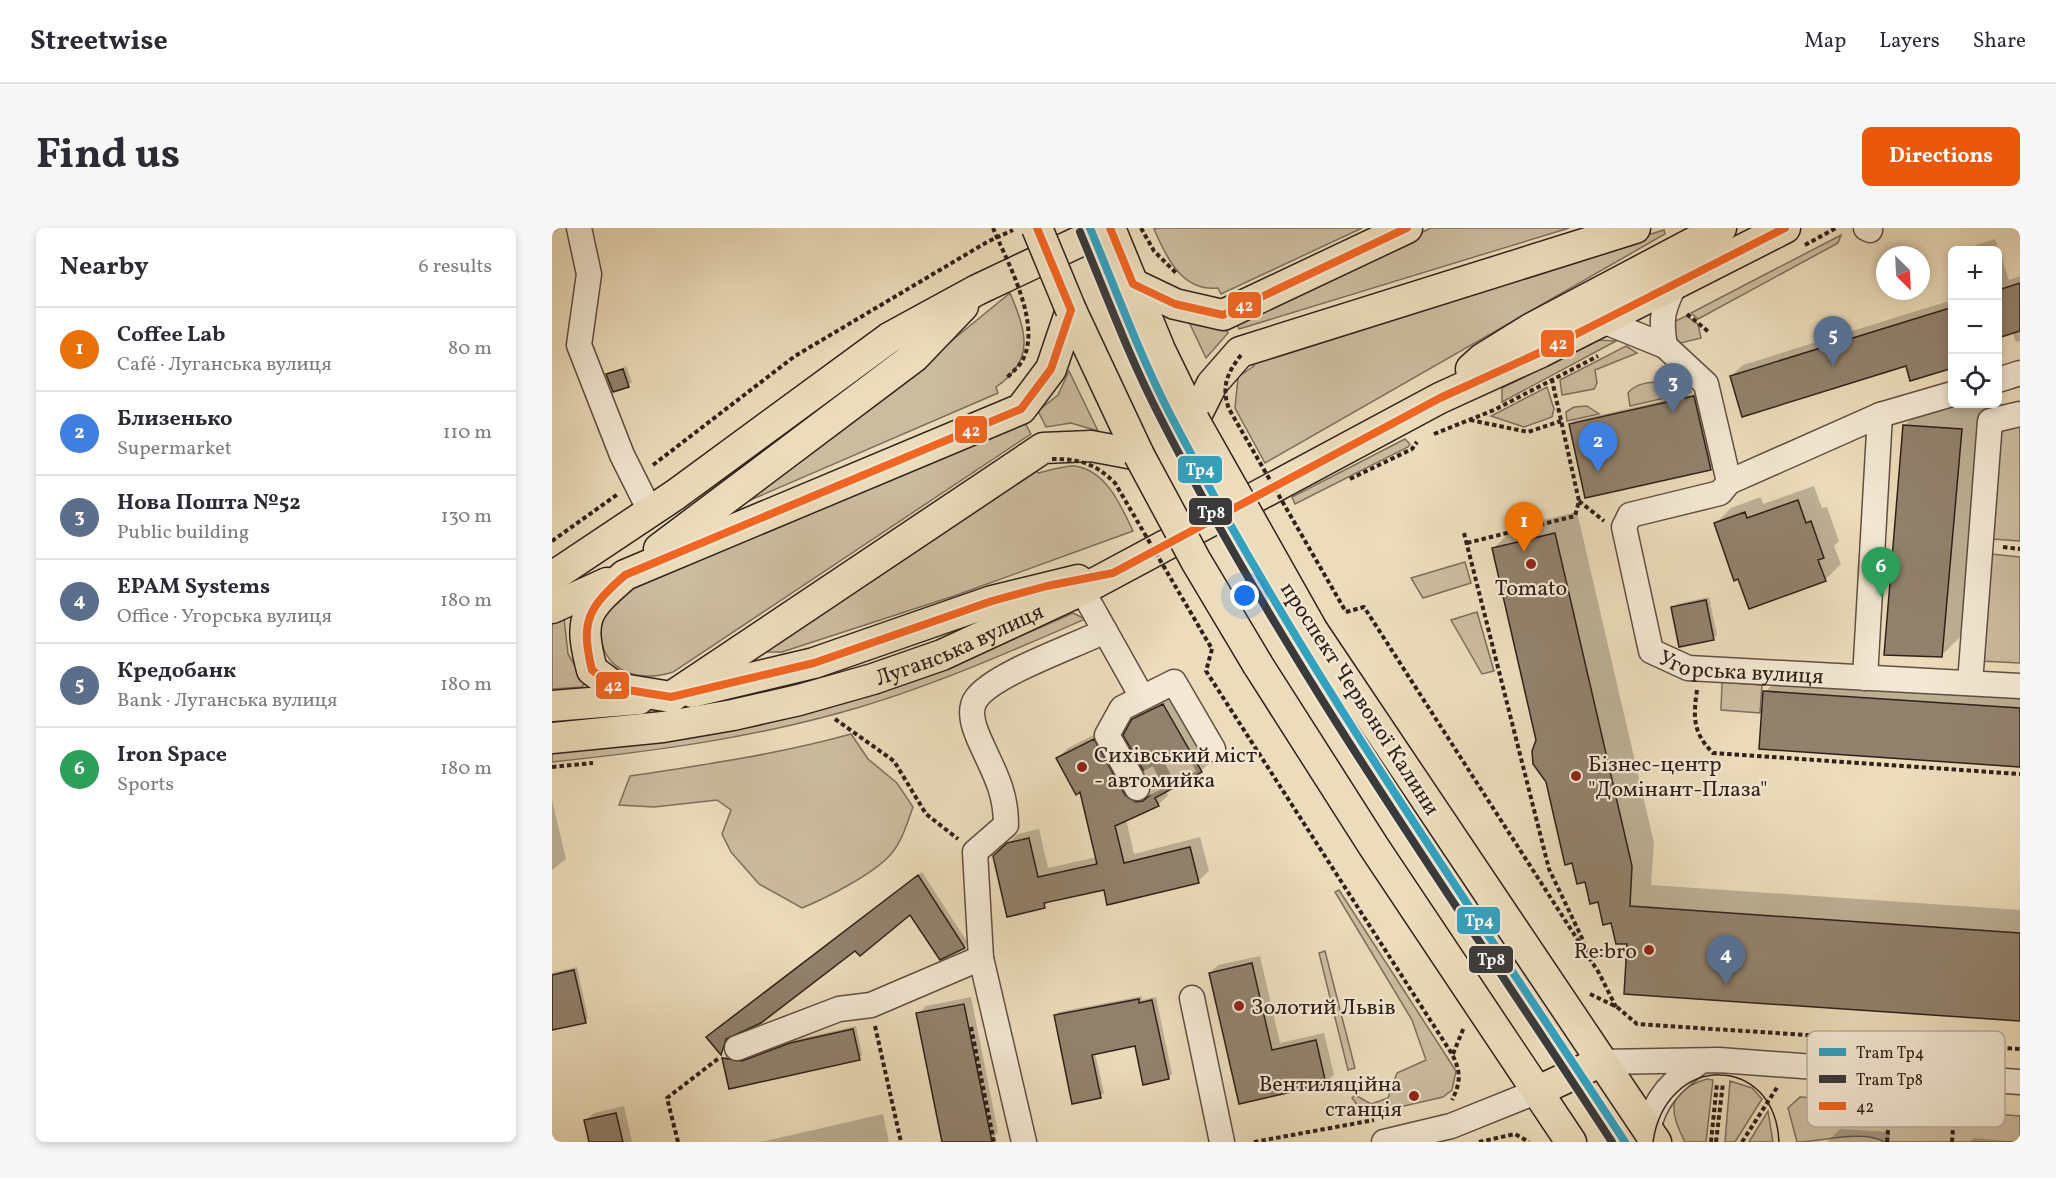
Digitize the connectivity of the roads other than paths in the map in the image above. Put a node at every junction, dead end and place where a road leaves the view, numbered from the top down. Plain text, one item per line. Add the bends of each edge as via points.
1 (579, 228) edge
2 (1037, 228) edge
3 (1109, 228) edge
4 (1407, 228) edge
5 (1635, 228) edge
6 (1721, 228) edge
7 (1785, 228) edge
8 (1133, 284) junction
9 (976, 290) junction
10 (1680, 298) junction
11 (1071, 310) junction
12 (1603, 321) junction
13 (1665, 346) junction
14 (2020, 373) edge
15 (2002, 379) edge
16 (1948, 396) edge
17 (1440, 398) junction
18 (2020, 414) edge
19 (1880, 416) junction
20 (1194, 420) junction
21 (1139, 455) junction
22 (1729, 482) junction
23 (650, 512) junction
24 (1113, 573) junction
25 (626, 575) junction
26 (552, 577) edge
27 (1082, 590) junction
28 (552, 608) edge
29 (1106, 631) junction
30 (1865, 678) junction
31 (1970, 683) junction
32 (2020, 686) edge
33 (671, 697) junction
34 (1142, 697) junction
35 (552, 706) edge
36 (552, 738) edge
37 (1213, 748) dead end
38 (1137, 788) dead end
39 (981, 958) junction
40 (1192, 998) dead end
41 (737, 1048) road end
42 (1701, 1061) junction
43 (1600, 1062) junction
44 (1807, 1066) edge
45 (2005, 1081) edge
46 (2020, 1082) edge
47 (1538, 1091) junction
48 (1652, 1136) edge
49 (1024, 1142) edge
50 (1222, 1142) edge
51 (1384, 1142) edge
52 (1571, 1142) edge

1 - 23 street via 589,274 579,345 617,444
2 - 11 main road, bridge
3 - 8 main road, проспект Червоної Калини
3 - 9 main road
4 - 8 main road via 1223,315 1175,304
5 - 20 main road, bridge via 1240,353 1212,384
6 - 17 main road via 1532,328 1482,359
7 - 10 main road, Луганська вулиця
8 - 20 main road, проспект Червоної Калини
9 - 23 main road via 888,338
9 - 25 main road via 914,357
10 - 12 main road, Луганська вулиця
10 - 13 street via 1664,306 1660,323
11 - 21 main road
11 - 25 main road via 1051,369 1021,409
12 - 13 street
12 - 17 main road, Луганська вулиця
13 - 22 street via 1706,384
14 - 15 street
16 - 19 street, Угорська вулиця
17 - 24 main road, Луганська вулиця
18 - 31 street via 1990,421
19 - 22 street, Угорська вулиця
19 - 30 street
20 - 43 main road, проспект Червоної Калини, bridge via 1313,631
21 - 33 main road via 1091,446 1048,453
21 - 47 main road, bridge via 1258,665 1374,847
22 - 30 street, Угорська вулиця via 1720,493 1630,516 1624,527 1651,651 1688,668
23 - 26 main road
24 - 27 main road, Луганська вулиця
24 - 33 main road via 1003,598 814,663
25 - 28 main road
25 - 33 main road via 590,608 584,627 592,670 616,688
27 - 29 street
27 - 36 main road, Луганська вулиця via 942,655 799,700 663,727
29 - 34 street
29 - 39 street via 992,684 975,700 972,716 977,733 1001,782 1006,804 1006,825 975,852
30 - 31 street, Угорська вулиця
31 - 32 street, Угорська вулиця
33 - 35 main road
34 - 37 street via 1174,681
34 - 38 street via 1122,708 1107,735
39 - 41 street via 871,1005 840,1009
39 - 49 street
40 - 50 street
42 - 43 street
42 - 44 street
42 - 48 street via 1672,1083 1658,1100
43 - 47 main road
43 - 48 main road, проспект Червоної Калини
45 - 46 street
47 - 51 street via 1451,1126
47 - 52 main road

